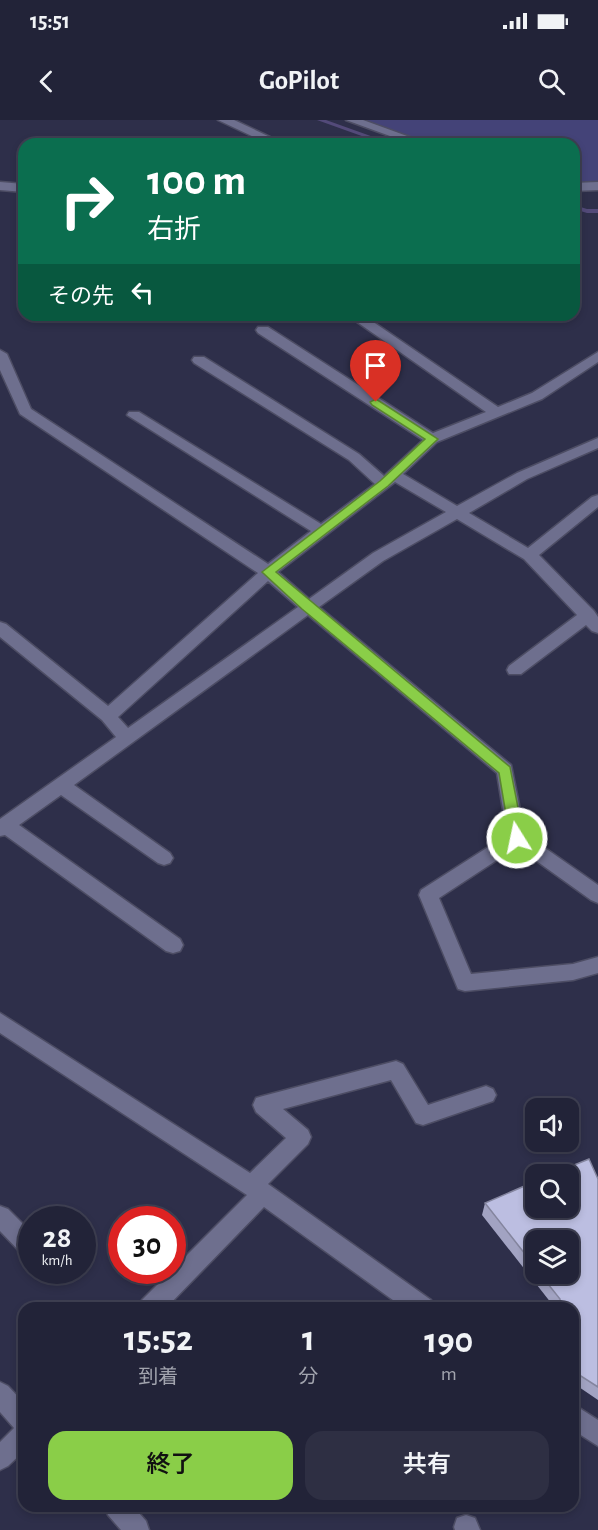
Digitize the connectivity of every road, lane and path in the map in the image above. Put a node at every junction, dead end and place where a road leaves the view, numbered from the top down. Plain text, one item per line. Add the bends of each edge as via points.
1 (224, 120) edge
2 (352, 120) edge
3 (265, 138) edge
4 (405, 138) edge
5 (0, 186) edge
6 (598, 186) edge
7 (580, 187) edge
8 (18, 188) edge
9 (363, 321) edge
10 (263, 330) dead end
11 (0, 354) edge
12 (598, 356) edge
13 (199, 360) dead end
14 (497, 413) junction
15 (134, 415) dead end
16 (432, 439) junction
17 (598, 443) edge
18 (389, 479) junction
19 (597, 500) edge
20 (456, 512) junction
21 (322, 531) junction
22 (529, 555) junction
23 (268, 572) junction
24 (307, 606) junction
25 (593, 621) edge
26 (0, 628) edge
27 (515, 670) dead end
28 (108, 716) junction
29 (126, 737) junction
30 (60, 785) junction
31 (2, 827) edge
32 (517, 838) junction
33 (164, 858) dead end
34 (598, 895) edge
35 (173, 945) dead end
36 (598, 965) edge
37 (0, 1022) edge
38 (486, 1095) dead end
39 (258, 1189) junction
40 (0, 1216) edge
41 (18, 1235) edge
42 (155, 1302) edge
43 (415, 1302) edge
44 (0, 1394) edge
45 (18, 1415) edge
46 (579, 1420) edge
47 (598, 1434) edge
48 (18, 1441) edge
49 (0, 1458) edge
50 (122, 1512) edge
51 (138, 1530) edge

1 - 3 street
2 - 4 street
5 - 8 street
6 - 7 street
9 - 14 street
10 - 16 street
11 - 23 street via 25,411
12 - 14 street via 537,396
13 - 18 street
14 - 16 street
15 - 21 street
16 - 18 street
17 - 20 street via 522,476
18 - 20 street
18 - 21 street
19 - 22 street
20 - 22 street
20 - 24 street via 378,557
21 - 23 street
22 - 25 street
23 - 24 street
23 - 28 street
24 - 29 street
24 - 32 street via 505,770
25 - 27 street
26 - 28 street
28 - 29 street
29 - 30 street
30 - 31 street
30 - 33 street
31 - 35 street
32 - 34 street
32 - 36 street via 428,895 465,983 573,972
37 - 39 street
38 - 39 street via 423,1116 396,1070 263,1105 301,1137
39 - 42 street
39 - 43 street
40 - 41 street
44 - 45 street
46 - 47 street
48 - 49 street
50 - 51 street

